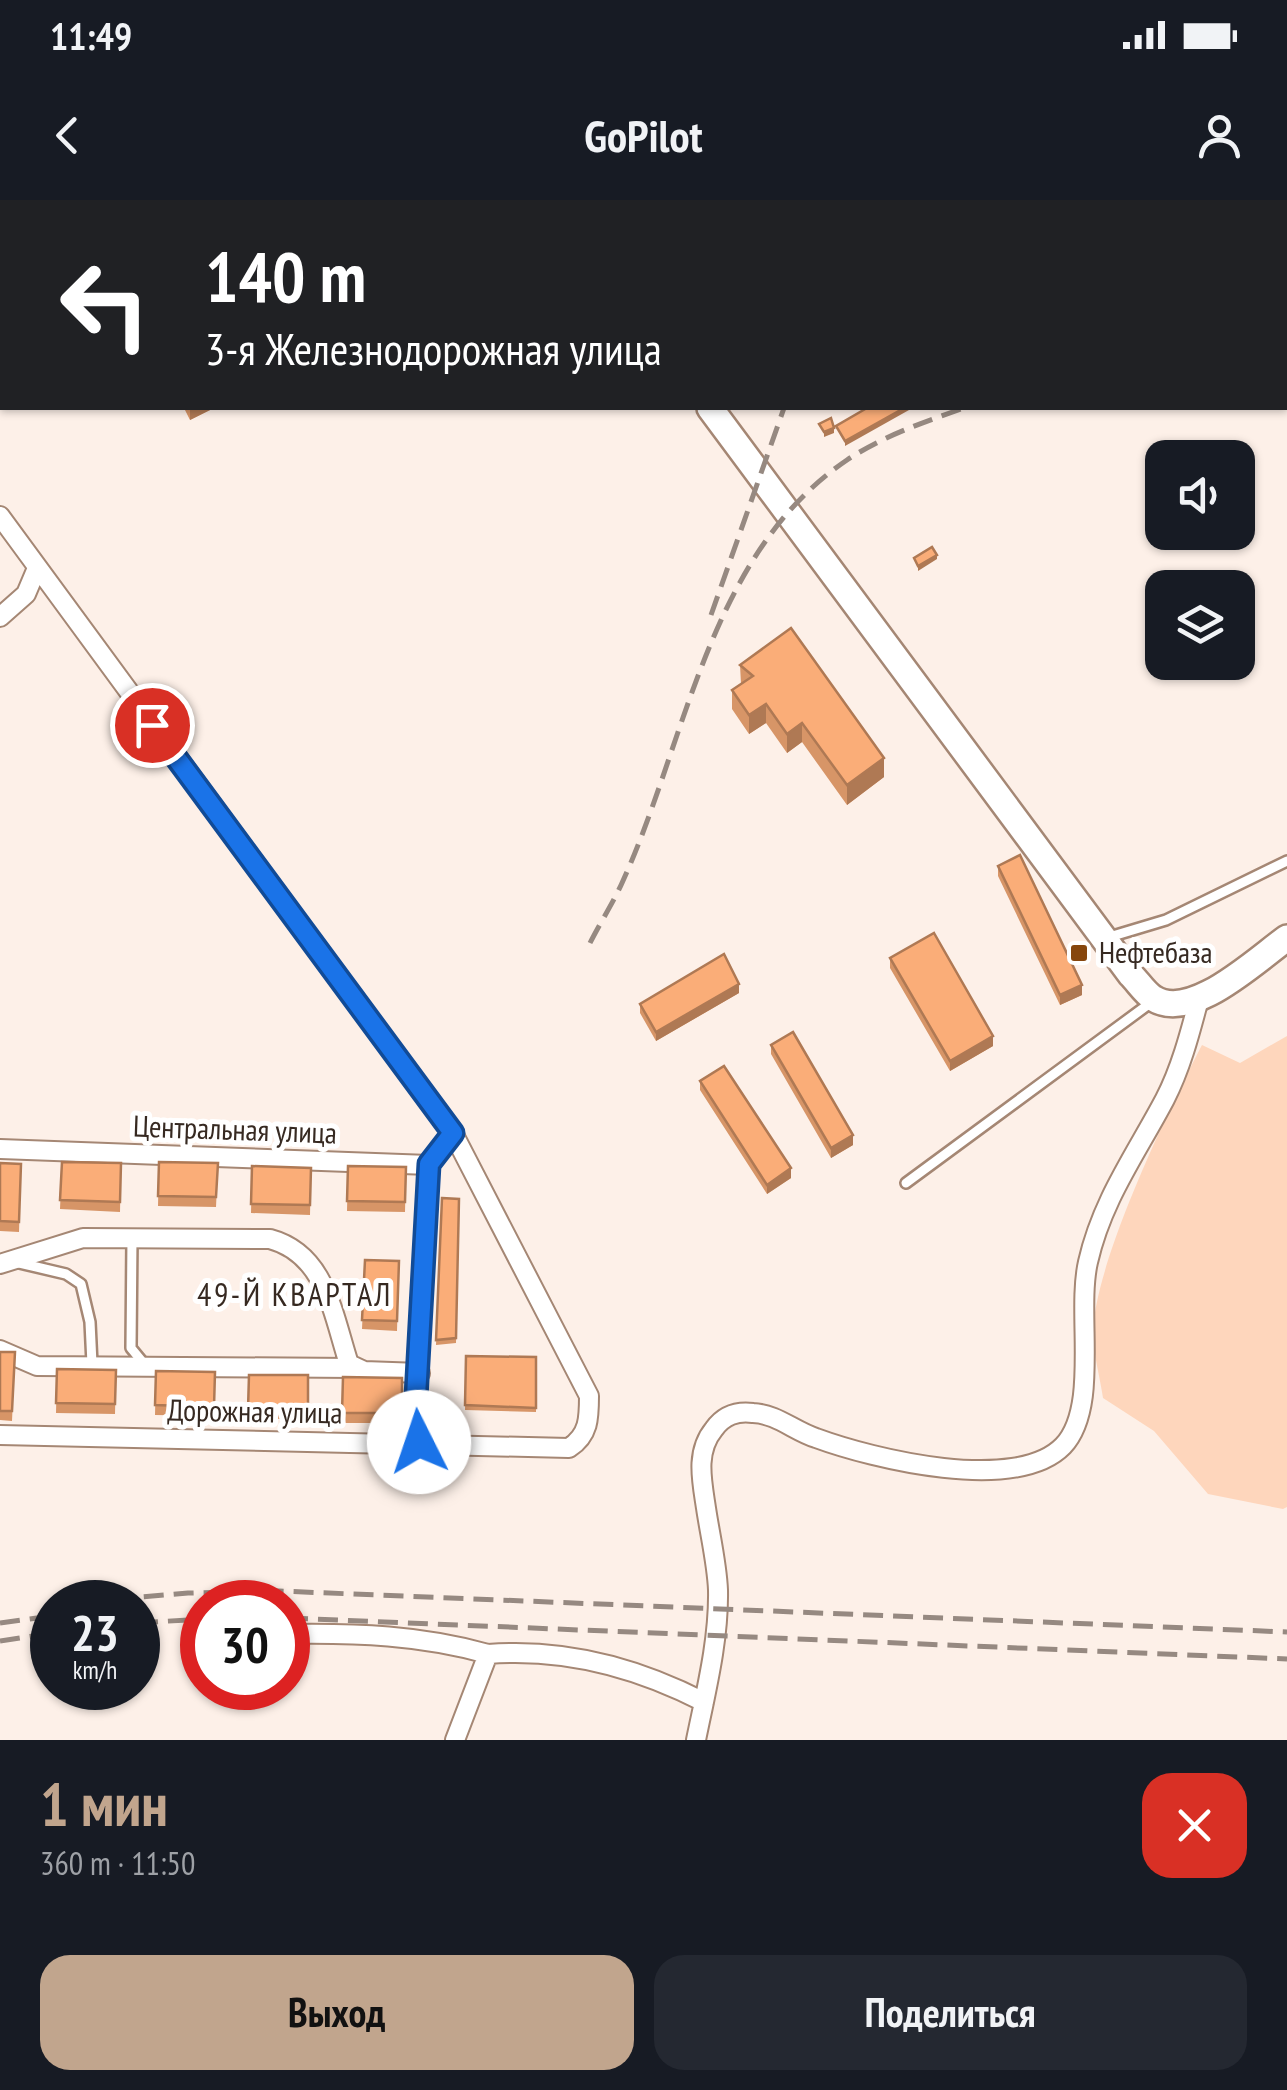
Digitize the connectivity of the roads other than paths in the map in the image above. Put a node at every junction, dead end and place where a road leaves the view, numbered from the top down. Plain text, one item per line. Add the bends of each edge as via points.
1 (711, 410) edge
2 (0, 516) edge
3 (36, 568) junction
4 (0, 617) edge
5 (1287, 860) edge
6 (1103, 938) junction
7 (1287, 938) edge
8 (1199, 999) junction
9 (1155, 1000) junction
10 (453, 1133) junction
11 (0, 1150) edge
12 (429, 1164) junction
13 (906, 1183) dead end
14 (132, 1238) junction
15 (7, 1263) edge
16 (0, 1350) edge
17 (92, 1364) junction
18 (148, 1366) junction
19 (354, 1368) junction
20 (420, 1374) junction
21 (0, 1435) edge
22 (419, 1442) junction
23 (310, 1633) edge
24 (488, 1654) junction
25 (704, 1702) junction
26 (455, 1740) edge
27 (696, 1740) edge

1 - 6 street
2 - 3 street
3 - 4 street via 26,594
3 - 10 street
5 - 6 lane via 1166,920
6 - 9 street
7 - 8 street
8 - 9 street via 1179,1005
8 - 25 street via 1178,1070 1109,1195 1087,1264 1083,1402 1078,1426 1064,1445 1042,1462 963,1470 813,1438 757,1412 724,1417 711,1431 699,1465 718,1590
9 - 13 lane
10 - 12 street
10 - 22 street, Дорожная улица via 589,1396 585,1434 569,1448
11 - 12 street, Центральная улица
12 - 20 street
14 - 15 street via 83,1238
14 - 18 lane via 131,1348
14 - 19 street via 270,1239 298,1249 324,1288
15 - 17 lane via 66,1274 80,1284
16 - 17 street via 37,1366
17 - 18 street
18 - 19 street
19 - 20 street
20 - 22 street
21 - 22 street, Дорожная улица
23 - 24 street via 448,1642
24 - 25 street via 579,1657 653,1676
24 - 26 street
25 - 27 street

